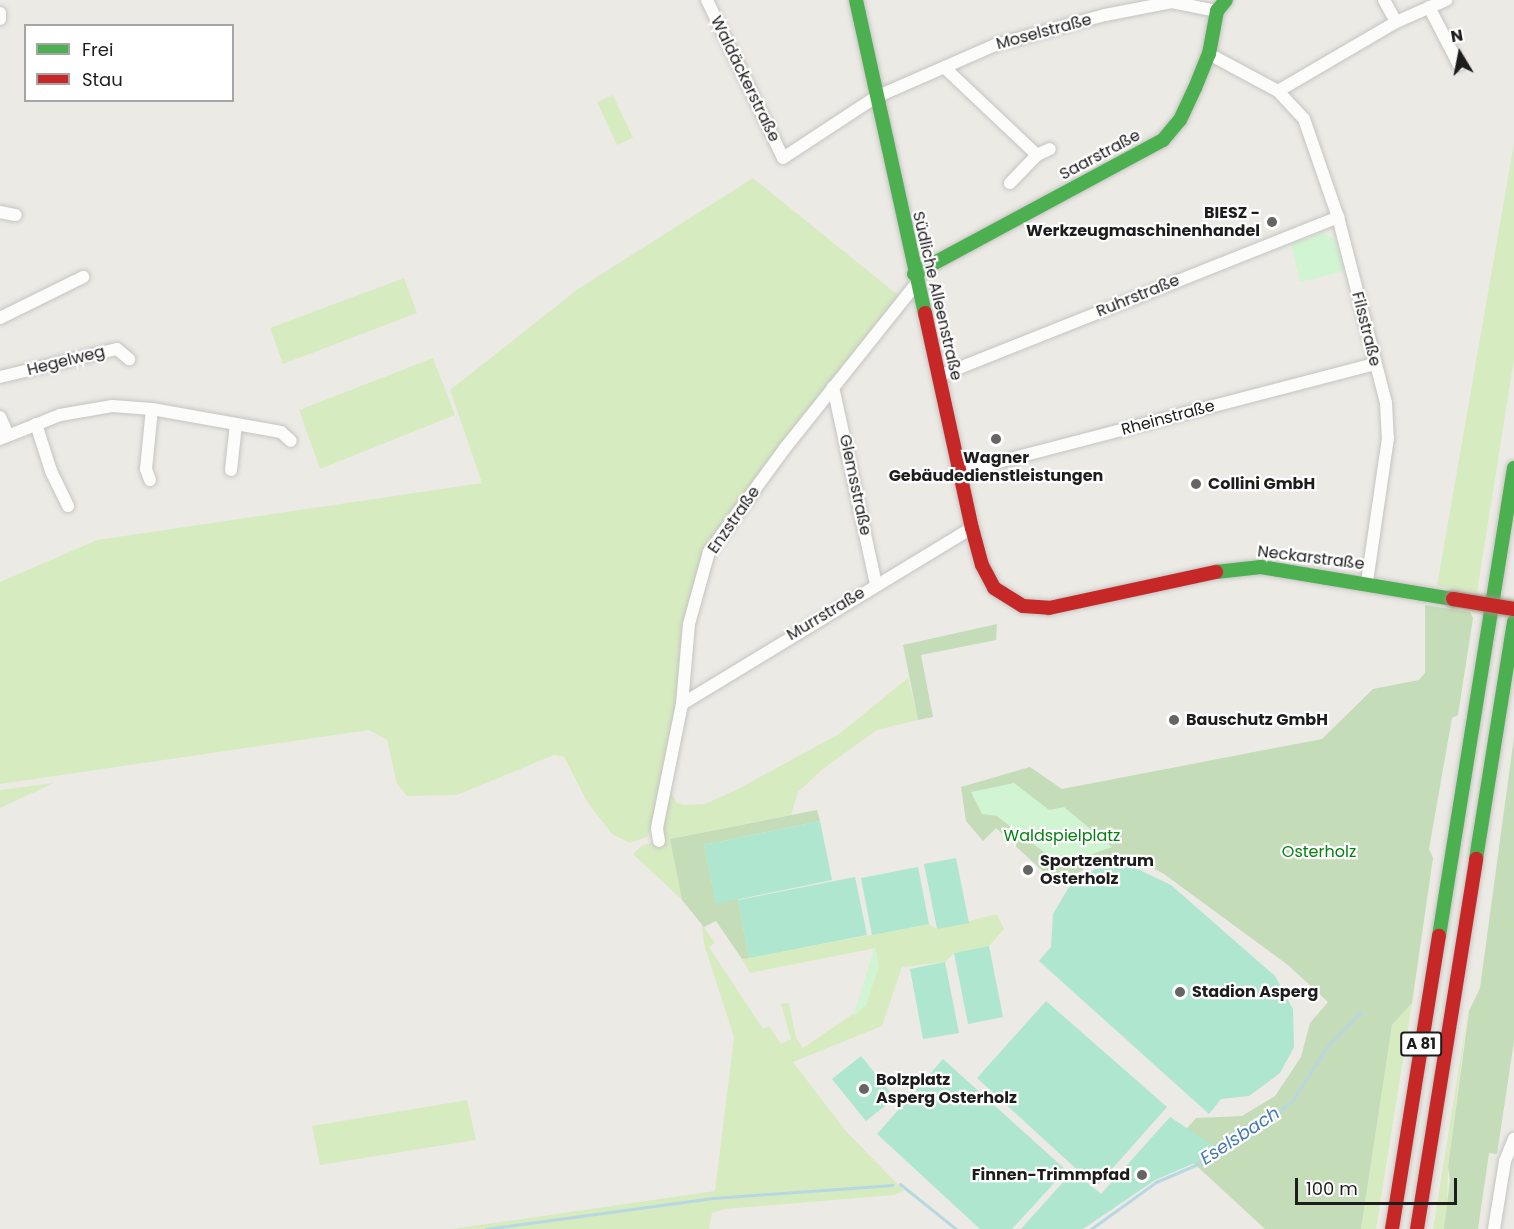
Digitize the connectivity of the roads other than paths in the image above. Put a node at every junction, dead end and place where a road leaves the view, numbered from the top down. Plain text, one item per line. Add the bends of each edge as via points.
1 (707, 0) edge
2 (856, 0) edge
3 (1384, 0) edge
4 (1446, 0) edge
5 (1222, 5) edge
6 (1429, 8) junction
7 (1396, 22) junction
8 (1209, 54) junction
9 (1459, 65) dead end
10 (945, 68) junction
11 (1278, 91) junction
12 (876, 98) junction
13 (1050, 149) dead end
14 (1037, 155) junction
15 (783, 158) joint
16 (1010, 183) dead end
17 (0, 212) edge
18 (16, 215) dead end
19 (1338, 217) junction
20 (83, 277) dead end
21 (915, 279) junction
22 (0, 318) edge
23 (129, 359) dead end
24 (1375, 363) junction
25 (939, 376) junction
26 (0, 377) edge
27 (833, 387) junction
28 (152, 409) junction
29 (0, 417) edge
30 (36, 424) junction
31 (236, 424) junction
32 (4, 437) edge
33 (291, 441) dead end
34 (1514, 468) edge
35 (231, 470) dead end
36 (960, 472) junction
37 (150, 480) dead end
38 (68, 506) dead end
39 (972, 528) junction
40 (1367, 582) junction
41 (876, 584) junction
42 (1001, 594) joint
43 (1514, 609) edge
44 (1514, 622) edge
45 (682, 704) junction
46 (659, 841) dead end
47 (1514, 1139) edge
48 (1392, 1229) edge
49 (1417, 1229) edge
50 (1494, 1229) edge

1 - 15 street, Waldäckerstraße
2 - 12 main road, Südliche Alleenstraße
3 - 7 street
4 - 6 street
5 - 8 main road, Saarstraße
5 - 10 street, Moselstraße via 1172,2 1105,15 995,45
6 - 7 street
6 - 9 street
7 - 11 street
8 - 11 street, Filsstraße
8 - 21 main road, Saarstraße via 1180,120 1163,141
10 - 12 street, Moselstraße
10 - 14 street
11 - 19 street, Filsstraße via 1304,119
12 - 15 street, Moselstraße
12 - 21 main road, Südliche Alleenstraße
13 - 14 street
14 - 16 street
17 - 18 street
19 - 24 street, Filsstraße
19 - 25 street, Ruhrstraße
20 - 22 street
21 - 25 main road, Südliche Alleenstraße
21 - 27 street, Enzstraße
23 - 26 street, Hegelweg via 117,348
24 - 36 street, Rheinstraße
24 - 40 street, Filsstraße via 1386,403 1388,438
25 - 36 main road, Südliche Alleenstraße
27 - 41 street, Glemsstraße
27 - 45 street, Enzstraße via 709,552 689,624
28 - 30 street via 112,406
28 - 31 street
28 - 37 street via 146,469
29 - 32 street
30 - 32 street
30 - 38 street via 51,471
31 - 33 street via 281,432
31 - 35 street
34 - 48 main road, A 81
36 - 39 main road, Südliche Alleenstraße
39 - 41 street, Murrstraße
39 - 42 main road, Südliche Alleenstraße via 986,574
40 - 42 main road, Neckarstraße via 1284,569 1240,567 1049,608 1023,606
40 - 43 main road, Neckarstraße, bridge
41 - 45 street, Murrstraße
44 - 49 main road, A 81
45 - 46 street, Enzstraße via 657,828
47 - 50 street via 1504,1161

